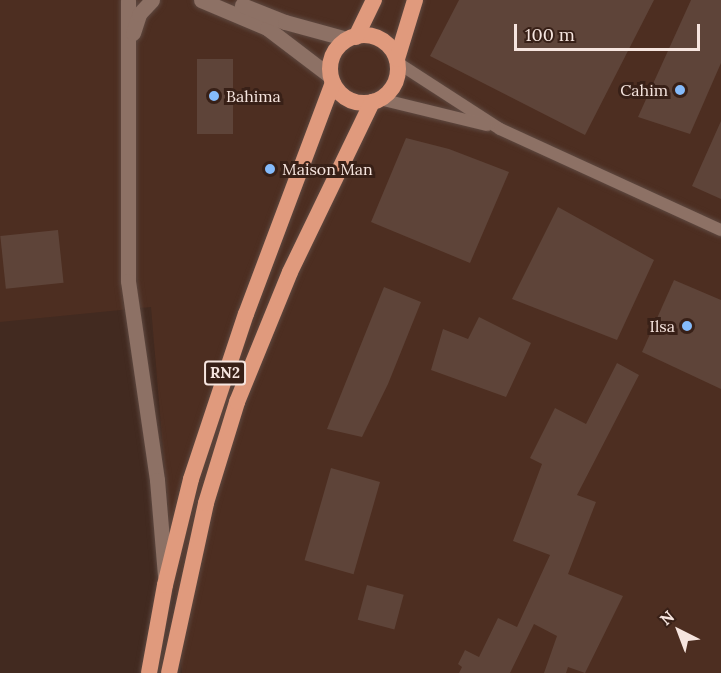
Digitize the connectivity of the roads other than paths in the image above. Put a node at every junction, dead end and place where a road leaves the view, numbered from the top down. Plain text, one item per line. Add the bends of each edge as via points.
1 (128, 0) edge
2 (152, 0) edge
3 (201, 0) edge
4 (232, 0) edge
5 (374, 0) edge
6 (415, 0) edge
7 (352, 38) junction
8 (129, 53) junction
9 (398, 61) junction
10 (332, 79) junction
11 (376, 101) junction
12 (500, 129) junction
13 (721, 230) edge
14 (165, 585) junction
15 (149, 673) edge
16 (170, 673) edge

1 - 8 street
2 - 8 street via 134,25
3 - 10 street via 267,28
4 - 7 street via 285,22
5 - 7 highway, RN2
6 - 9 highway, RN2
7 - 9 highway via 381,38
7 - 10 highway, RN2 via 333,55
8 - 14 street via 128,281 157,480
9 - 11 highway, RN2 via 394,87
9 - 12 street
10 - 11 highway via 345,97
10 - 14 highway, RN2 via 224,375 191,479
11 - 12 street
11 - 16 highway, RN2 via 294,262 237,402 206,503
12 - 13 street
14 - 15 highway, RN2

